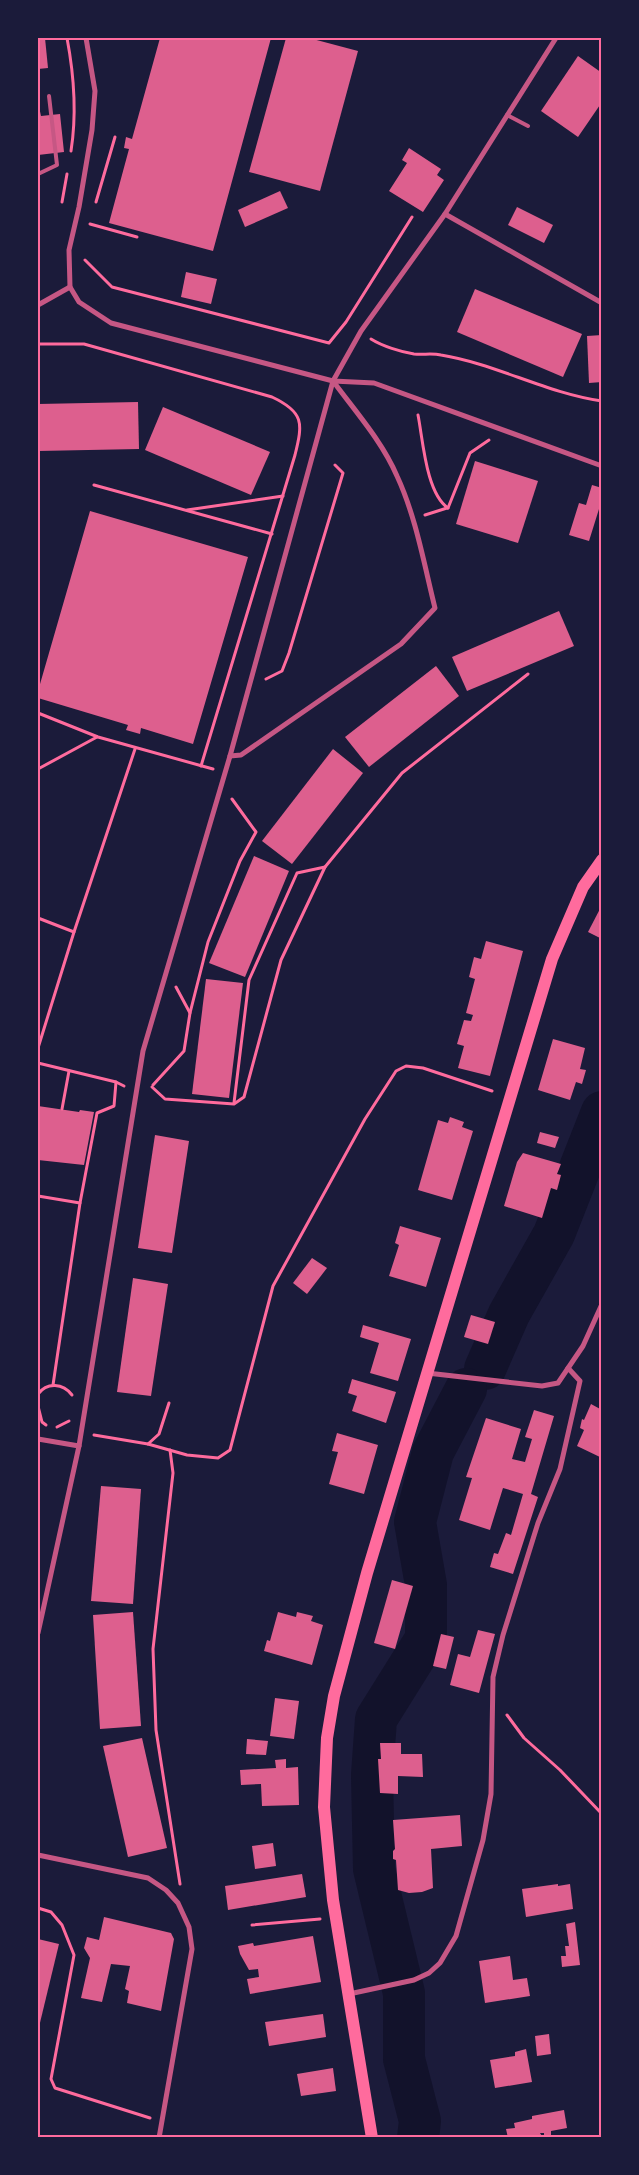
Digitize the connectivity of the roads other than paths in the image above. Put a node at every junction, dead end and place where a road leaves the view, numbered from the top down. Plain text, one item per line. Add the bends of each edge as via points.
1 (86, 38) edge
2 (556, 38) edge
3 (49, 96) dead end
4 (507, 115) junction
5 (528, 126) dead end
6 (38, 174) edge
7 (445, 214) junction
8 (70, 288) junction
9 (602, 303) edge
10 (38, 305) edge
11 (333, 381) junction
12 (602, 466) edge
13 (230, 756) junction
14 (602, 860) edge
15 (602, 1304) edge
16 (568, 1368) junction
17 (427, 1373) junction
18 (41, 1439) edge
19 (79, 1446) junction
20 (38, 1633) edge
21 (38, 1855) edge
22 (349, 1994) junction
23 (159, 2138) edge
24 (372, 2138) edge

1 - 8 street via 95,91 80,207 68,250
2 - 4 street
3 - 6 lane via 57,165
4 - 5 lane
4 - 7 street
7 - 9 street
7 - 11 street via 361,331
8 - 10 street
8 - 11 street via 79,302 111,323
11 - 12 street via 374,384
11 - 13 street
11 - 13 street via 379,443 397,476 412,519 435,608 402,644 241,755
13 - 19 street via 143,1051
14 - 17 main road via 583,887 552,959
15 - 16 street via 583,1346
16 - 17 street via 558,1382 542,1386
16 - 22 street via 580,1381 560,1469 538,1523 493,1677 491,1794 483,1840 456,1936 440,1963 429,1972 414,1980
17 - 22 main road via 367,1573 334,1696 327,1738 324,1807 335,1916
18 - 19 street
19 - 20 street
21 - 23 street via 148,1878 178,1903 189,1927 192,1949
22 - 24 main road

